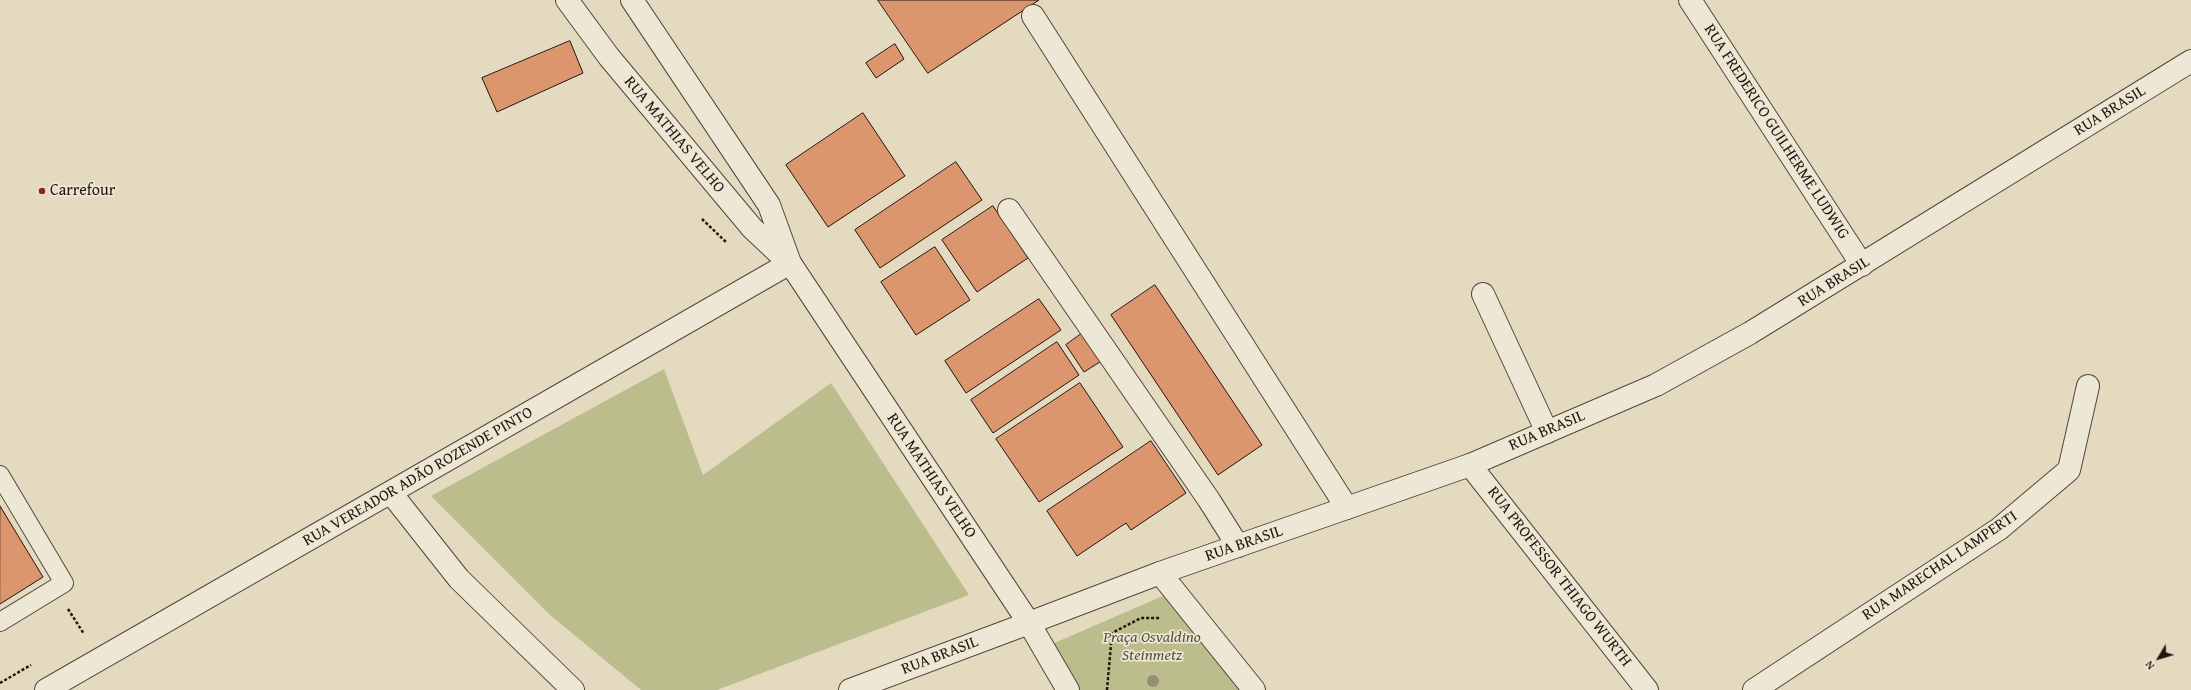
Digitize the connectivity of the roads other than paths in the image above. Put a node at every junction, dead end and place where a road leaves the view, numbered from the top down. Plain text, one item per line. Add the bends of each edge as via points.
1 (567, 0) edge
2 (632, 0) edge
3 (1690, 0) edge
4 (1033, 16) dead end
5 (2191, 61) edge
6 (1009, 210) dead end
7 (790, 263) junction
8 (1862, 265) junction
9 (1483, 294) dead end
10 (2088, 386) dead end
11 (1547, 432) junction
12 (1470, 465) junction
13 (0, 475) edge
14 (391, 493) junction
15 (1347, 508) junction
16 (1238, 546) junction
17 (1160, 573) junction
18 (0, 622) edge
19 (1028, 623) junction
20 (46, 690) edge
21 (573, 690) edge
22 (850, 690) edge
23 (1068, 690) edge
24 (1254, 690) edge
25 (1647, 690) edge
26 (1754, 690) edge

1 - 7 street, RUA MATHIAS VELHO via 609,57 752,228
2 - 7 street, RUA MATHIAS VELHO via 769,205
3 - 8 street, RUA FREDERICO GUILHERME LUDWIG
4 - 15 street
5 - 8 street, RUA BRASIL
6 - 16 street
7 - 14 street, RUA VEREADOR ADÃO ROZENDE PINTO
7 - 19 street, RUA MATHIAS VELHO
8 - 11 street, RUA BRASIL via 1750,334 1663,381
9 - 11 street
10 - 26 street, RUA MARECHAL LAMPERTI via 2069,470 1999,529
11 - 12 street, RUA BRASIL
12 - 15 street, RUA BRASIL
12 - 25 street, RUA PROFESSOR THIAGO WURTH
13 - 18 lane via 64,583
14 - 20 street, RUA VEREADOR ADÃO ROZENDE PINTO
14 - 21 street via 458,579
15 - 16 street, RUA BRASIL
16 - 17 street, RUA BRASIL
17 - 19 street, RUA BRASIL
17 - 24 street
19 - 22 street, RUA BRASIL
19 - 23 street, RUA MATHIAS VELHO

